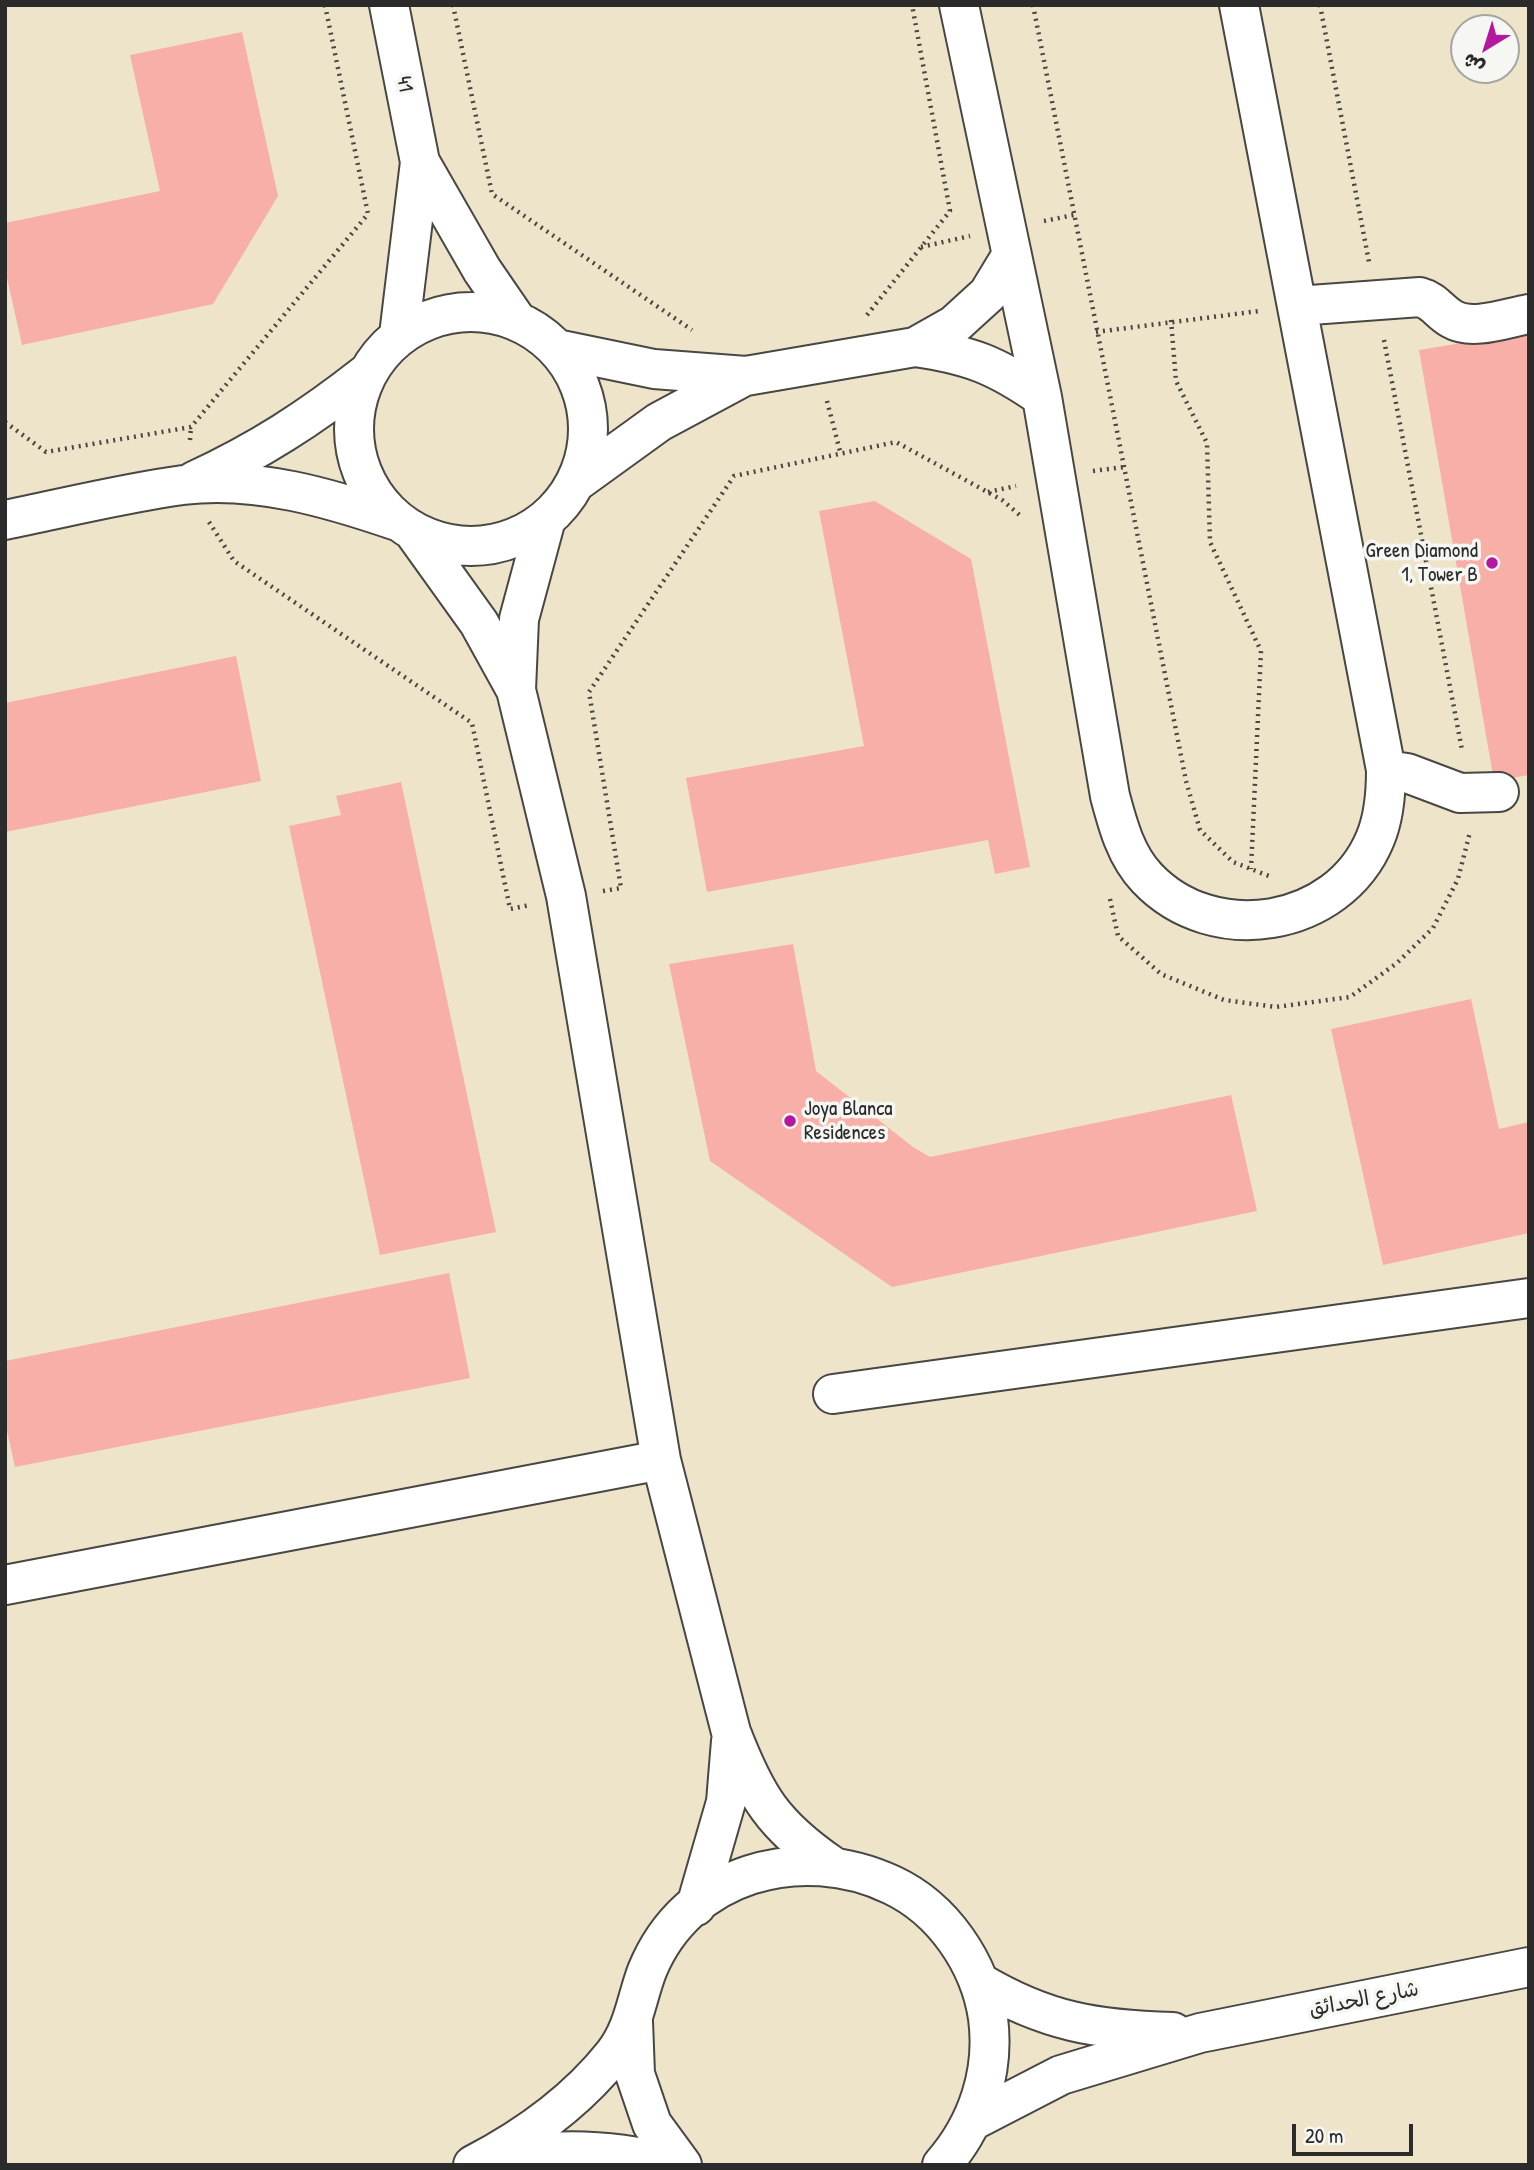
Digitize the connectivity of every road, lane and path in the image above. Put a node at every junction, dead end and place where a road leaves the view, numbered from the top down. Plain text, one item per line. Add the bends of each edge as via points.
1 (325, 5) edge
2 (389, 5) edge
3 (453, 5) edge
4 (912, 5) edge
5 (959, 5) edge
6 (1033, 5) edge
7 (1239, 5) edge
8 (1320, 5) edge
9 (419, 162) junction
10 (1011, 256) junction
11 (1376, 299) junction
12 (1297, 306) junction
13 (1254, 312) junction
14 (1529, 314) edge
15 (864, 318) dead end
16 (1171, 320) junction
17 (517, 321) junction
18 (1257, 325) dead end
19 (694, 331) dead end
20 (1096, 332) junction
21 (399, 335) junction
22 (915, 347) junction
23 (557, 349) junction
24 (366, 374) junction
25 (746, 376) junction
26 (1042, 397) junction
27 (5, 422) edge
28 (576, 482) junction
29 (185, 485) junction
30 (546, 519) junction
31 (5, 520) edge
32 (1028, 522) dead end
33 (406, 526) junction
34 (516, 690) junction
35 (1386, 770) junction
36 (1485, 793) junction
37 (1251, 869) junction
38 (1278, 880) dead end
39 (566, 896) junction
40 (1110, 896) dead end
41 (1529, 1298) edge
42 (833, 1394) dead end
43 (660, 1460) junction
44 (5, 1585) edge
45 (731, 1732) junction
46 (831, 1865) junction
47 (696, 1906) junction
48 (1529, 1967) edge
49 (979, 1982) junction
50 (633, 2021) junction
51 (1200, 2033) junction
52 (972, 2121) junction
53 (476, 2165) edge
54 (674, 2165) edge
55 (682, 2165) edge
56 (942, 2165) edge

1 - 27 path via 368,214 191,427 46,452
2 - 9 street, 41
3 - 19 path via 492,194
4 - 15 path via 950,211
5 - 10 street
6 - 20 path
7 - 12 street
8 - 11 path
9 - 17 street
9 - 21 street
10 - 22 street via 988,294 954,325
10 - 26 street
11 - 12 street
11 - 14 street via 1420,297 1464,324
11 - 36 path
12 - 13 path
12 - 35 street
13 - 16 path
13 - 18 path
16 - 20 path
16 - 37 path via 1175,381 1207,443 1210,542 1261,650
17 - 21 street via 487,313 456,312 426,320
17 - 23 street
20 - 37 path via 1186,781 1200,830 1233,862
21 - 24 street
22 - 25 street
22 - 26 street via 961,354 1004,370
23 - 25 street via 654,369
23 - 28 street via 577,379 587,413 587,448
24 - 29 street via 270,443
24 - 33 street via 354,413 356,453 371,491
25 - 28 street via 659,422
26 - 35 street via 1110,796 1122,840 1147,878 1183,906 1227,920 1272,920 1315,905 1351,877 1376,839 1386,795
28 - 30 street
29 - 31 street
29 - 33 street via 258,486 318,496
29 - 39 path via 234,561 472,723 510,909
30 - 33 street via 516,538 482,546 447,544
30 - 34 street via 519,619
32 - 39 path via 1002,500 896,442 734,476 589,692 621,888
33 - 34 street via 479,623
34 - 39 street
35 - 36 street via 1441,787
36 - 40 path via 1458,879 1433,928 1397,963 1350,997 1276,1007 1224,1000 1161,974 1118,936
37 - 38 path
39 - 43 street
41 - 42 street
43 - 44 street
43 - 45 street
45 - 46 street via 769,1812 797,1841
45 - 47 street via 726,1802
46 - 47 street via 795,1864 759,1871 726,1885
46 - 49 street via 869,1874 904,1890 935,1914 961,1945
47 - 50 street via 667,1935 648,1970
48 - 51 street, شارع الحدائق
49 - 51 street via 1037,2013 1068,2023 1100,2029
49 - 52 street via 990,2052 985,2088
50 - 53 street via 615,2052 564,2106
50 - 55 street via 635,2074 652,2124
51 - 52 street via 1061,2075
52 - 56 street
53 - 54 street via 541,2152 576,2151 613,2152

